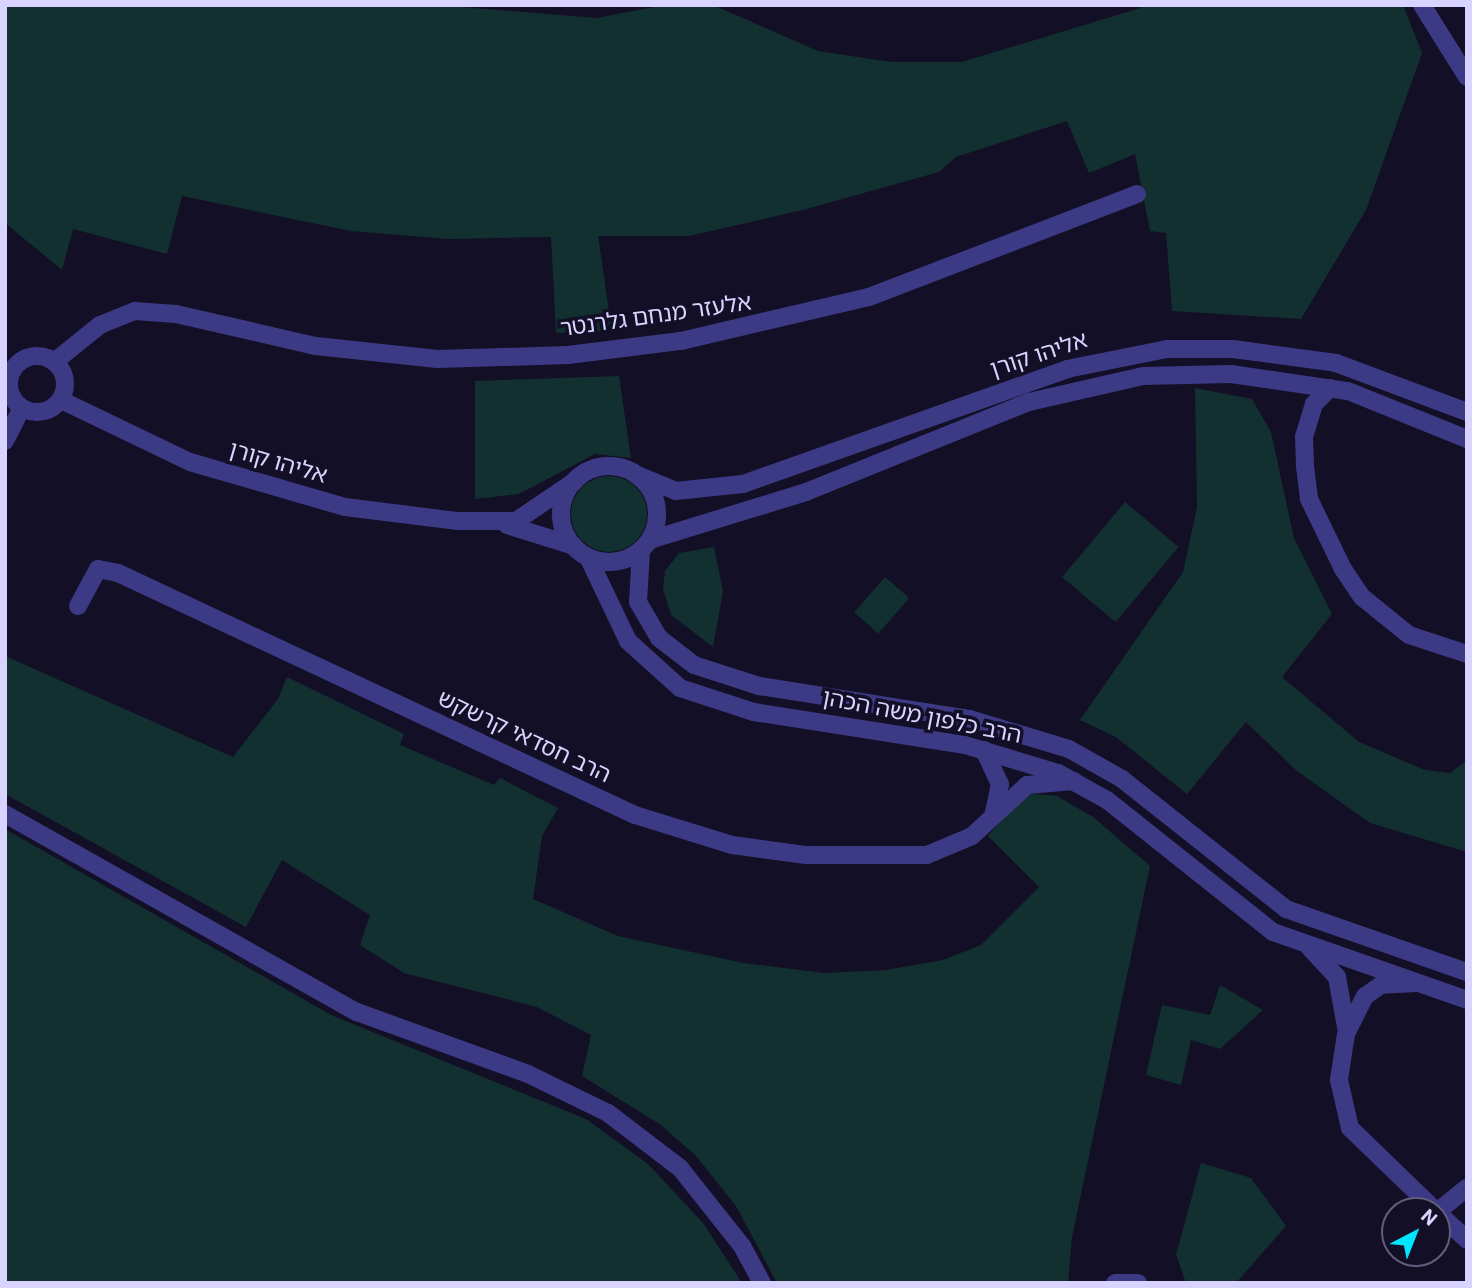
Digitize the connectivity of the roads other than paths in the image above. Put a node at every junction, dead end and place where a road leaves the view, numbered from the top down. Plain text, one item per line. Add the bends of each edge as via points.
1 (1422, 5) edge
2 (1467, 78) edge
3 (1137, 194) dead end
4 (54, 362) junction
5 (9, 367) edge
6 (1330, 387) junction
7 (61, 400) junction
8 (22, 408) junction
9 (1467, 412) edge
10 (1467, 439) edge
11 (5, 441) edge
12 (635, 474) junction
13 (575, 481) junction
14 (496, 523) junction
15 (645, 545) junction
16 (581, 552) junction
17 (78, 606) dead end
18 (1467, 654) edge
19 (984, 750) junction
20 (1074, 780) junction
21 (5, 814) edge
22 (987, 824) junction
23 (1310, 948) junction
24 (1467, 972) edge
25 (1417, 983) junction
26 (1467, 1000) edge
27 (1346, 1034) junction
28 (1467, 1188) edge
29 (1421, 1197) edge
30 (1451, 1201) edge
31 (1451, 1225) edge
32 (1467, 1240) edge
33 (762, 1283) edge
34 (1115, 1283) edge
35 (1138, 1283) edge

1 - 2 street
3 - 4 street, אלעזר מנחם גלרנטר via 869,297 681,341 568,355 437,359 316,346 176,314 135,311 90,331
4 - 5 street via 31,357
4 - 7 street via 65,379
5 - 8 street via 10,390
6 - 10 street, אליהו קורן
6 - 15 street, אליהו קורן via 1199,373 1107,384 1029,402 806,492
6 - 18 street via 1314,404 1304,437 1305,466 1309,499 1343,569 1362,597 1409,635
7 - 8 street via 43,412
7 - 14 street, אליהו קורן via 181,458 260,487 386,513
8 - 11 street
9 - 12 street, אליהו קורן via 1336,363 1233,349 1167,349 1066,369 743,484 676,491
12 - 13 street via 604,466
12 - 15 street via 656,504
13 - 14 street, אליהו קורן via 531,516
13 - 16 street via 562,520
14 - 16 street, אליהו קורן
15 - 16 street via 610,562
15 - 24 street, הרב כלפון משה הכהן via 638,602 659,638 694,665 759,686 970,719 1069,749 1122,779 1286,909
16 - 19 street, הרב כלפון משה הכהן via 628,641 681,688 754,712
17 - 22 street, הרב חסדאי קרשקש via 98,569 118,573 623,810 732,845 899,858 950,848
19 - 20 street, הרב כלפון משה הכהן
19 - 22 street via 1000,784 999,806
20 - 22 street, הרב חסדאי קרשקש via 1027,785
20 - 23 street, הרב כלפון משה הכהן via 1245,913
21 - 33 street via 357,1012 528,1074 608,1113 680,1168 742,1246
23 - 25 street, הרב כלפון משה הכהן
23 - 27 street via 1337,977
25 - 26 street, הרב כלפון משה הכהן
25 - 27 street via 1381,985 1364,996
27 - 29 street via 1339,1080 1350,1128
28 - 30 street
31 - 32 street
34 - 35 street

